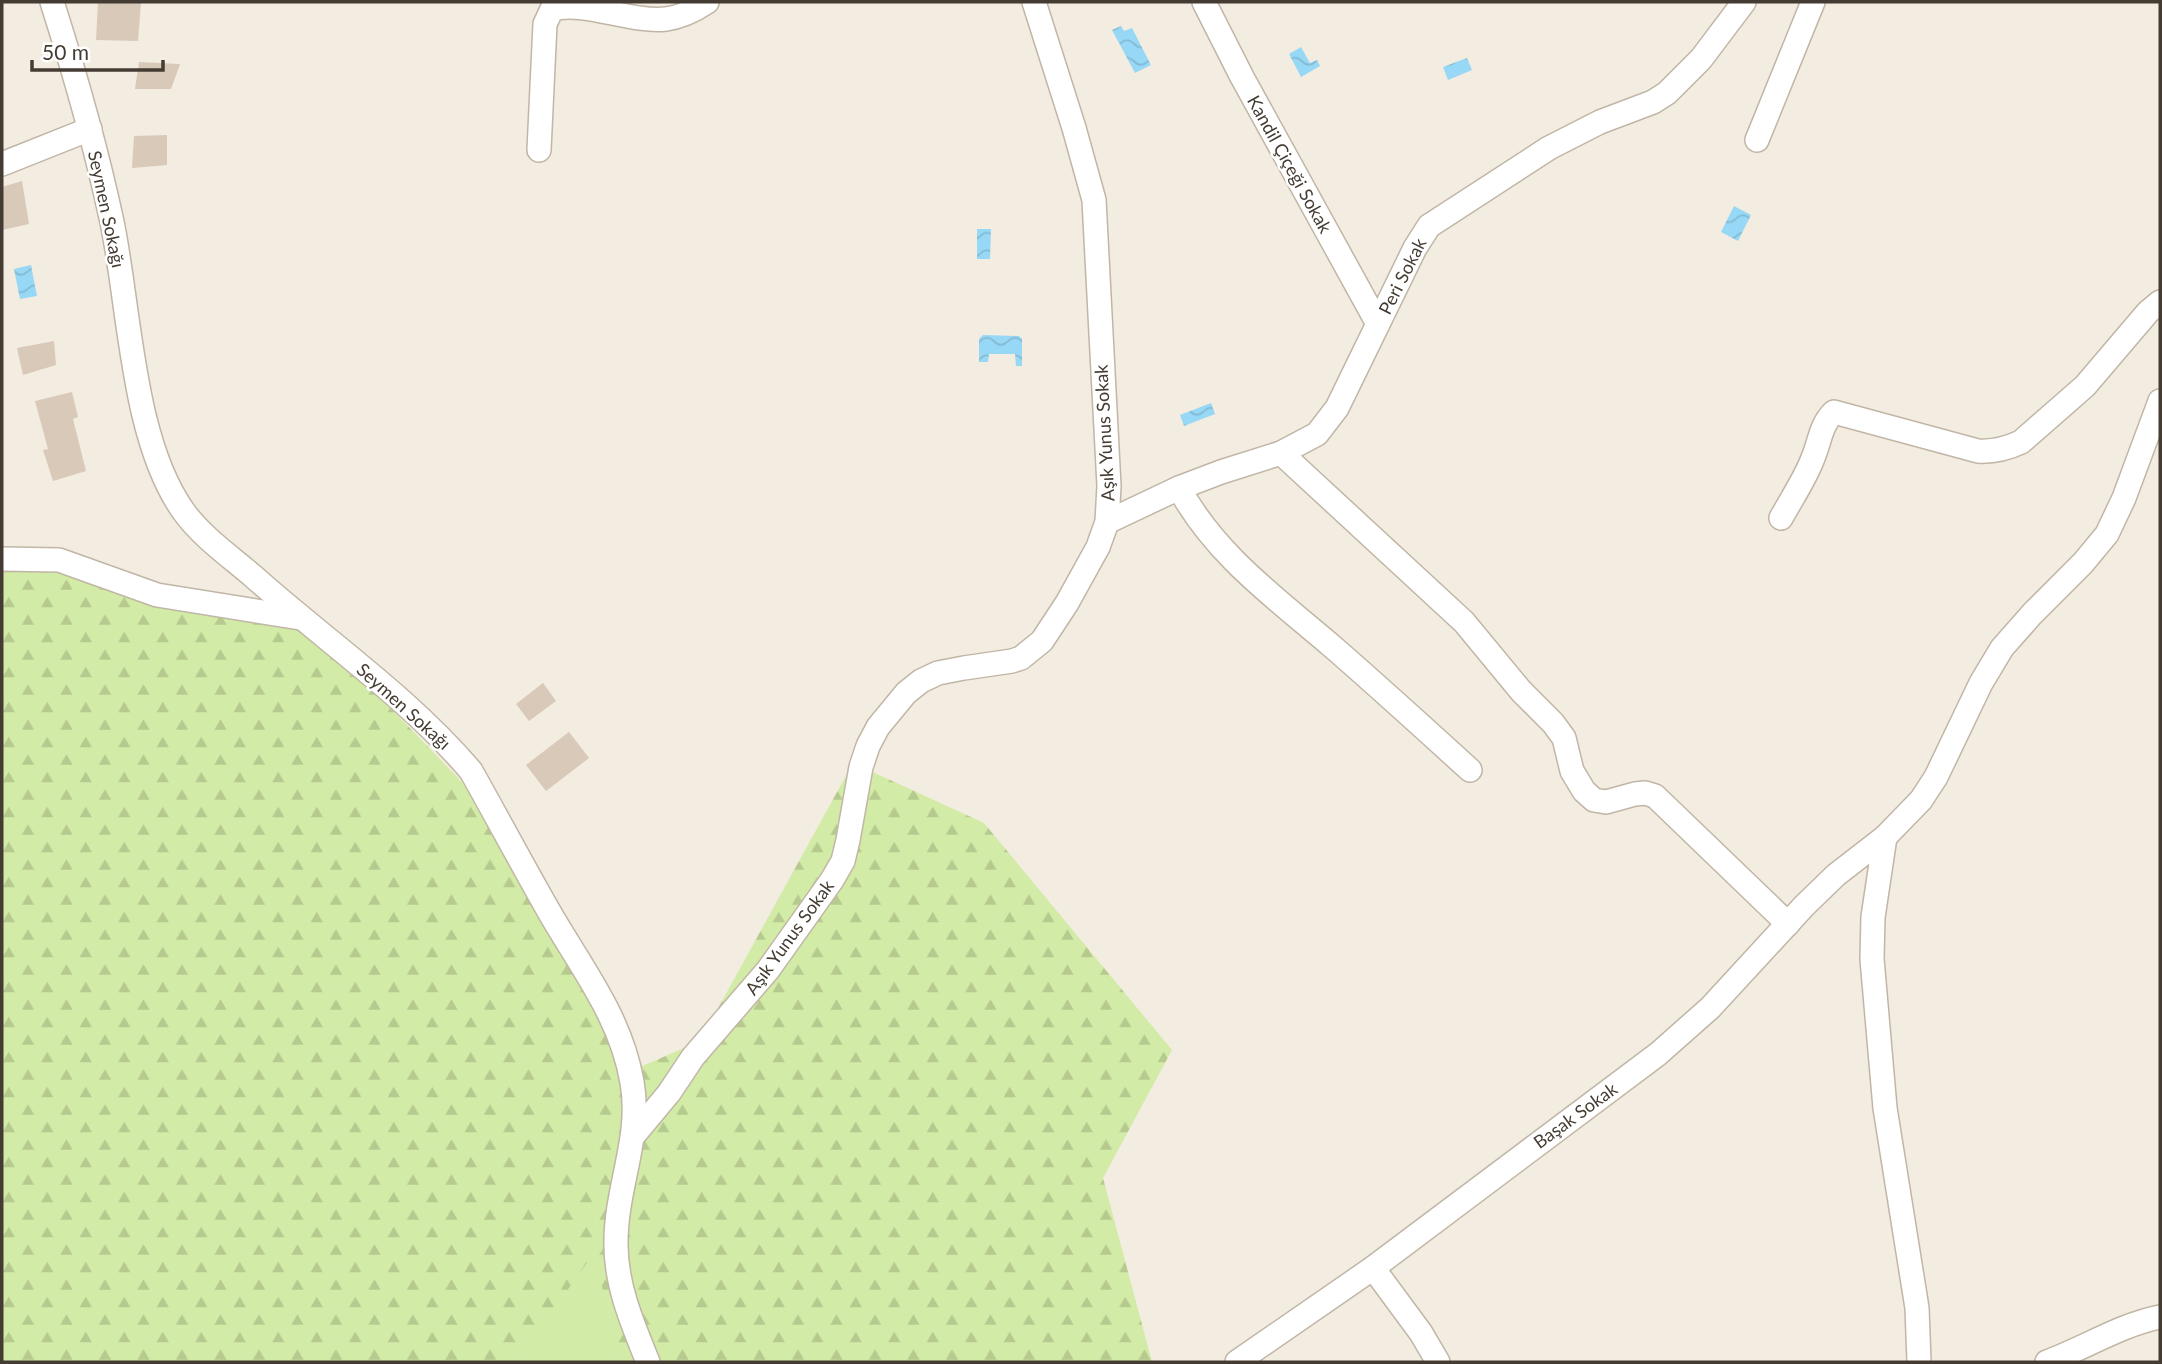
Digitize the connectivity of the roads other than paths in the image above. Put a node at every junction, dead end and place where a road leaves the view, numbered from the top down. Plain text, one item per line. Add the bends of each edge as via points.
1 (52, 2) edge
2 (707, 2) edge
3 (1034, 2) edge
4 (1204, 2) edge
5 (1744, 2) edge
6 (1813, 2) edge
7 (90, 129) junction
8 (1757, 140) dead end
9 (539, 150) dead end
10 (2, 164) edge
11 (2160, 302) edge
12 (1378, 324) junction
13 (2160, 401) edge
14 (1281, 453) junction
15 (1179, 488) junction
16 (1781, 518) dead end
17 (1107, 522) junction
18 (2, 559) edge
19 (300, 618) junction
20 (1469, 770) dead end
21 (1885, 837) junction
22 (1788, 923) junction
23 (634, 1135) junction
24 (1374, 1268) junction
25 (2160, 1317) edge
26 (648, 1362) edge
27 (1237, 1362) edge
28 (1438, 1362) edge
29 (1919, 1362) edge
30 (2047, 1362) edge

1 - 7 street, Seymen Sokağı
2 - 9 street via 665,19 634,18 569,3 552,9 545,24
3 - 17 street, Aşık Yunus Sokak via 1094,200
4 - 12 street, Kandil Çiçeği Sokak
5 - 12 street, Peri Sokak via 1701,59 1667,93 1549,148 1429,226
6 - 8 street
7 - 10 street, Seymen Sokağı
7 - 19 street, Seymen Sokağı via 112,222 142,401 161,470 186,515
11 - 16 street via 2085,386 2021,442 2008,447 1978,451 1835,412 1822,428 1814,457
12 - 14 street, Peri Sokak via 1328,422 1318,434
13 - 21 street, Başak Sokak via 2107,534 2002,648 1936,777
14 - 15 street, Peri Sokak
14 - 22 street via 1464,622 1564,738 1572,771 1584,791 1594,800 1606,802 1635,794 1655,796
15 - 17 street, Peri Sokak
15 - 20 street via 1200,524 1230,558
17 - 23 street, Aşık Yunus Sokak via 1073,594 1031,651 1012,661 938,673 921,681 892,709 868,746 846,850 832,880 768,970
18 - 19 street via 59,560 157,594
19 - 23 street, Seymen Sokağı via 402,700 471,771 618,1029 633,1083
21 - 22 street, Başak Sokak via 1836,875
21 - 29 street via 1872,959 1883,1095 1917,1308
22 - 24 street, Başak Sokak via 1687,1030
23 - 26 street, Seymen Sokağı via 615,1246 628,1310
24 - 27 street, Başak Sokak
24 - 28 street
25 - 30 street via 2130,1325

